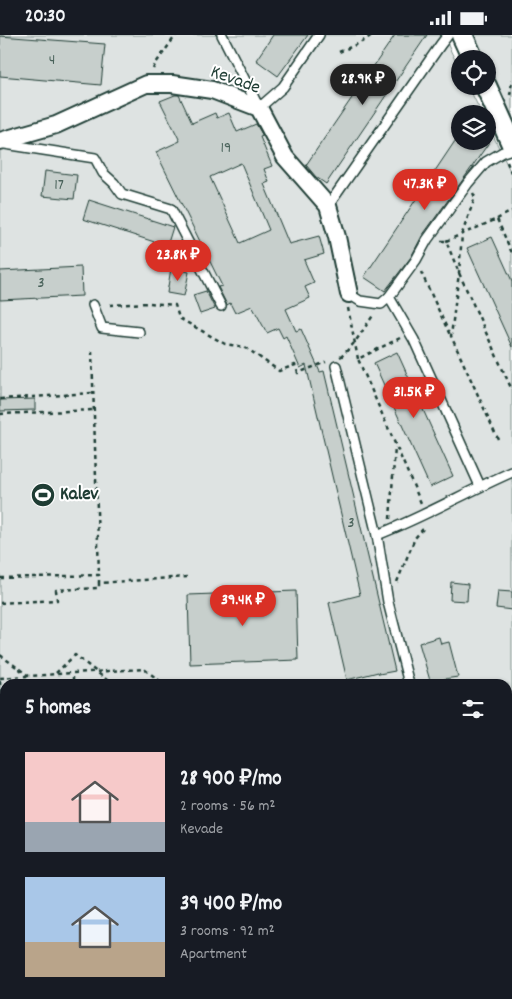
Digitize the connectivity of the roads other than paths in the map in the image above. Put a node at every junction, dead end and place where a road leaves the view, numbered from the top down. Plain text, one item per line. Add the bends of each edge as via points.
1 (222, 35) edge
2 (319, 35) edge
3 (448, 35) edge
4 (462, 35) edge
5 (469, 50) edge
6 (490, 95) edge
7 (259, 108) junction
8 (0, 142) edge
9 (512, 144) edge
10 (512, 149) edge
11 (328, 206) junction
12 (349, 294) joint
13 (389, 297) junction
14 (93, 305) dead end
15 (221, 306) dead end
16 (139, 332) dead end
17 (336, 366) dead end
18 (512, 472) edge
19 (480, 486) junction
20 (377, 535) junction
21 (408, 679) edge

1 - 7 lane
2 - 7 lane via 282,87
3 - 11 lane
4 - 5 street
6 - 9 street
7 - 8 street, Kevade via 212,90 146,84 56,125
7 - 11 street, Kevade via 285,157
8 - 15 lane via 95,158 103,173 122,194 171,209
10 - 13 lane via 486,162 468,183
11 - 12 street, Kevade via 338,237
12 - 13 lane via 360,301 381,303
13 - 19 lane via 410,333
14 - 16 lane via 102,328
17 - 20 lane
18 - 19 lane
19 - 20 lane
20 - 21 lane via 388,602

